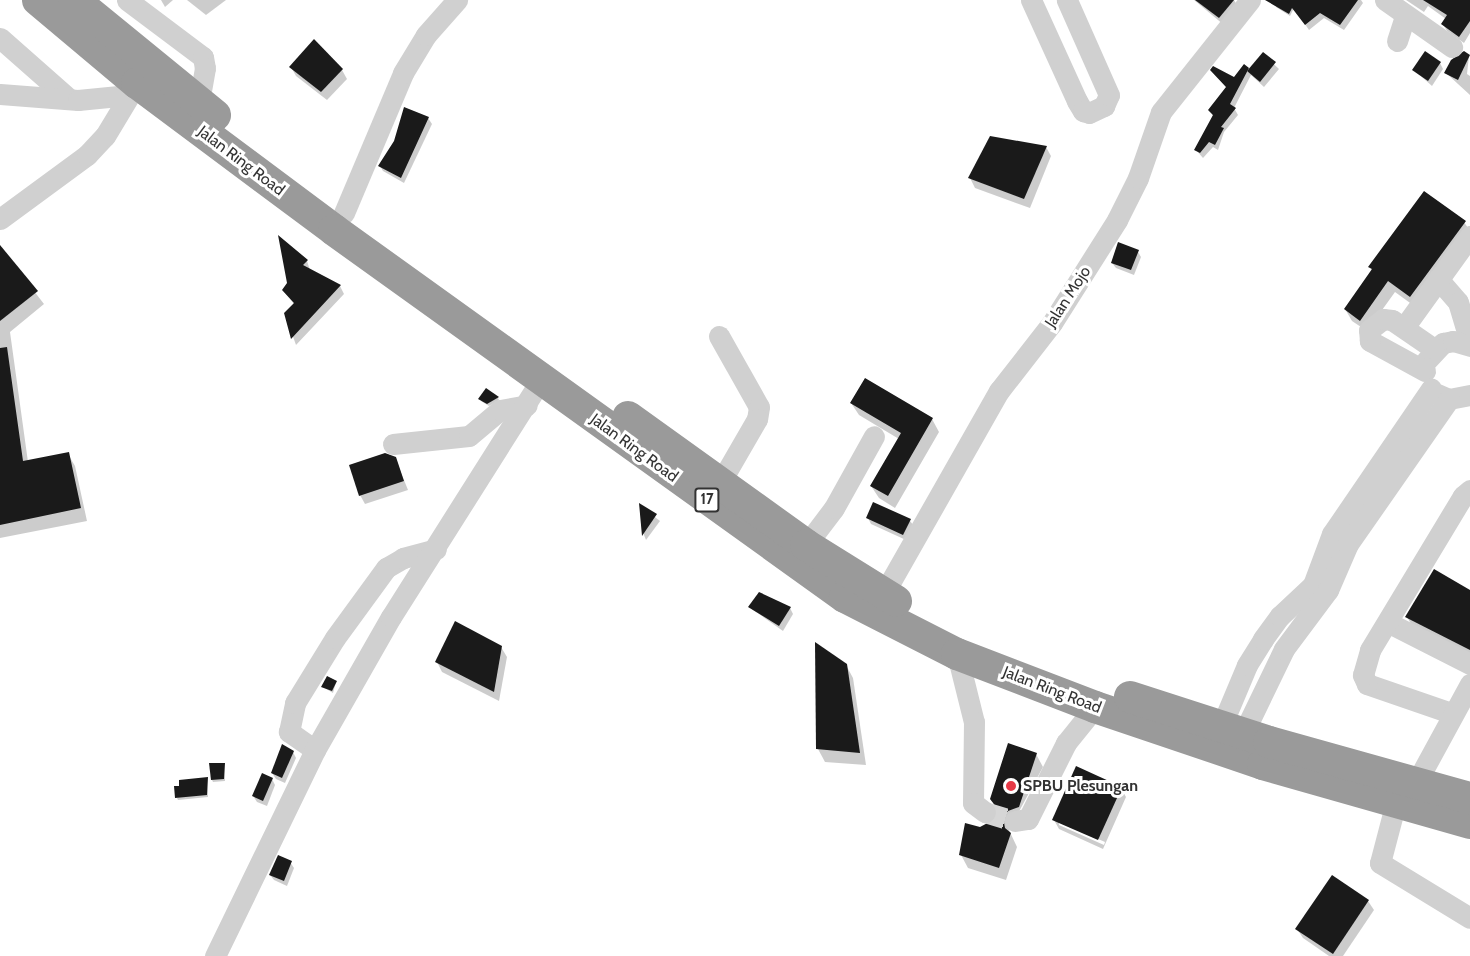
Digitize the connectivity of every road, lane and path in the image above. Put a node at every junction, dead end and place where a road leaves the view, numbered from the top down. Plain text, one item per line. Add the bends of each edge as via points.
1 (38, 0) edge
2 (74, 0) edge
3 (127, 0) edge
4 (457, 0) edge
5 (1031, 0) edge
6 (1067, 0) edge
7 (1250, 0) edge
8 (1385, 0) edge
9 (1405, 16) junction
10 (0, 38) edge
11 (1397, 41) dead end
12 (1452, 47) dead end
13 (133, 89) junction
14 (0, 94) edge
15 (68, 98) junction
16 (199, 103) junction
17 (344, 213) junction
18 (0, 219) edge
19 (1470, 236) edge
20 (1438, 279) junction
21 (1405, 326) junction
22 (719, 336) dead end
23 (1470, 344) edge
24 (1434, 349) junction
25 (1428, 380) junction
26 (534, 393) junction
27 (1460, 397) edge
28 (874, 436) dead end
29 (393, 444) dead end
30 (720, 483) junction
31 (1470, 490) edge
32 (806, 545) junction
33 (436, 549) junction
34 (883, 595) junction
35 (1389, 623) junction
36 (957, 654) junction
37 (1470, 664) edge
38 (1470, 684) edge
39 (1095, 707) junction
40 (1451, 713) junction
41 (1249, 742) junction
42 (315, 750) junction
43 (1406, 793) junction
44 (1469, 803) edge
45 (986, 812) tunnel mouth
46 (1015, 821) dead end
47 (1470, 918) edge
48 (215, 956) edge

1 - 13 highway, Jalan Ring Road / 17
2 - 16 highway, Jalan Ring Road / 17
3 - 16 street via 203,57
4 - 17 street via 426,35 403,73
5 - 6 street via 1077,101 1083,111 1089,112 1104,106 1108,95
7 - 34 street, Jalan Mojo via 1161,112 1138,178 1117,220 1052,323 994,398
8 - 9 street
9 - 11 street
9 - 12 street
10 - 15 street
13 - 15 street
13 - 18 street via 105,136 87,155
13 - 26 highway, Jalan Ring Road / 17
14 - 15 street
16 - 17 highway, Jalan Ring Road / 17
17 - 30 highway, Jalan Ring Road / 17
19 - 20 street
20 - 21 street
20 - 23 street via 1458,302
21 - 24 street
21 - 25 street via 1383,319 1369,330 1370,341
22 - 30 street via 759,407 758,419
23 - 24 street via 1453,341
24 - 25 street
25 - 27 street
25 - 41 street via 1332,534 1313,585 1280,616 1242,675
26 - 29 street via 500,410 470,436
26 - 33 street
26 - 36 highway, Jalan Ring Road / 17 via 845,597
27 - 41 street via 1348,544 1328,590 1284,649
28 - 32 street via 834,508
30 - 32 highway, Jalan Ring Road / 17
31 - 35 street
32 - 34 highway, Jalan Ring Road / 17
33 - 42 street via 391,617
33 - 42 street via 403,558 386,568 335,638 295,704 289,732
34 - 41 highway, Jalan Ring Road / 17 via 1016,656
35 - 37 street
35 - 40 street via 1370,650 1362,675 1367,684
36 - 39 highway, Jalan Ring Road / 17
36 - 45 street via 974,722 973,803
38 - 40 street
39 - 41 highway, Jalan Ring Road / 17
39 - 46 street via 1066,743 1028,819
40 - 43 street
41 - 43 highway, Jalan Ring Road / 17
42 - 48 street
43 - 44 highway, Jalan Ring Road / 17
43 - 47 street via 1380,862

